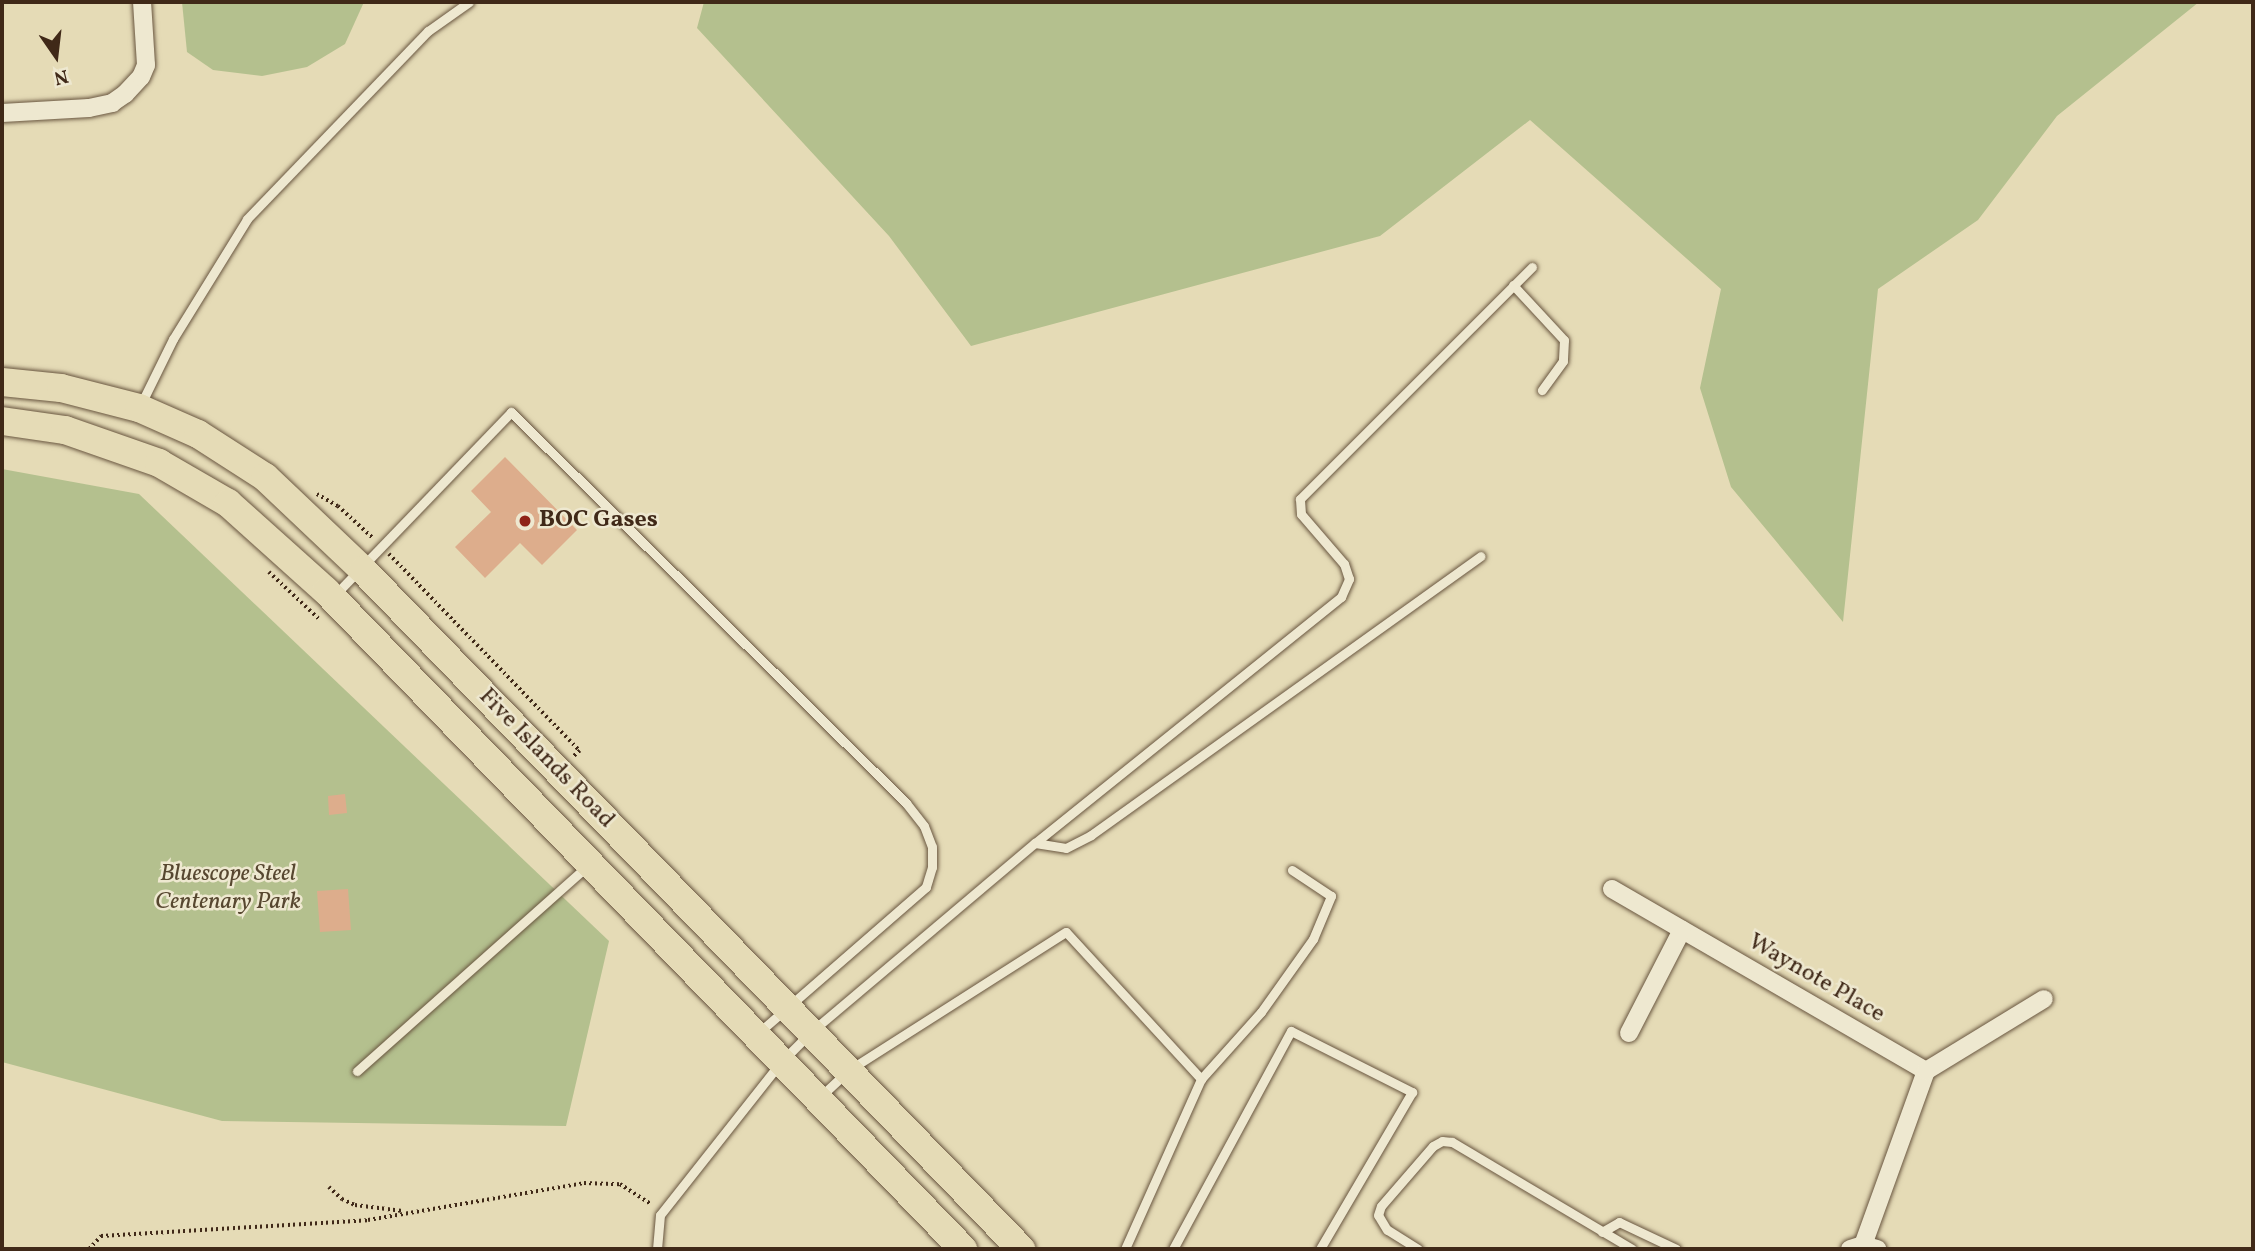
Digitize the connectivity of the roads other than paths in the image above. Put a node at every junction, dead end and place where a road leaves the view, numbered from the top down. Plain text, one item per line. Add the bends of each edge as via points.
1 (142, 2) edge
2 (469, 2) edge
3 (2, 113) edge
4 (1532, 267) dead end
5 (1513, 285) junction
6 (6, 382) edge
7 (1542, 390) dead end
8 (139, 408) junction
9 (2, 421) edge
10 (1480, 556) dead end
11 (363, 570) junction
12 (332, 598) junction
13 (1035, 843) junction
14 (591, 864) junction
15 (1292, 870) dead end
16 (1612, 889) dead end
17 (1682, 930) junction
18 (2044, 999) dead end
19 (785, 1006) junction
20 (811, 1032) junction
21 (1629, 1033) dead end
22 (756, 1036) junction
23 (781, 1062) junction
24 (849, 1070) junction
25 (356, 1071) dead end
26 (1926, 1071) junction
27 (1201, 1079) junction
28 (818, 1100) junction
29 (1602, 1232) junction
30 (1863, 1248) edge
31 (657, 1249) edge
32 (963, 1249) edge
33 (1021, 1249) edge
34 (1125, 1249) edge
35 (1173, 1249) edge
36 (1320, 1249) edge
37 (1419, 1249) edge
38 (1632, 1249) edge
39 (1676, 1249) edge

1 - 3 street via 146,65 125,94 112,103 89,107
2 - 8 lane via 428,31 247,219 173,340
4 - 5 lane
5 - 7 lane via 1564,340 1563,361
5 - 13 lane via 1300,499 1301,514 1347,571 1349,579 1341,597
6 - 8 main road, Five Islands Road via 61,388
8 - 11 main road, Five Islands Road via 198,434 244,462
9 - 12 main road, Five Islands Road via 65,430 159,463 228,503
10 - 13 lane via 1091,835 1066,848
11 - 12 lane
11 - 19 main road, Five Islands Road
11 - 19 lane via 511,412 906,803 932,847 926,887
12 - 14 main road, Five Islands Road
13 - 20 lane
14 - 22 main road, Five Islands Road
14 - 25 lane
15 - 27 lane via 1331,896 1313,939 1261,1012
16 - 17 street, Waynote Place
17 - 21 street
17 - 26 street, Waynote Place
18 - 26 street
19 - 20 main road, Five Islands Road
19 - 22 lane
20 - 23 lane
20 - 24 main road, Five Islands Road
22 - 23 main road, Five Islands Road
23 - 28 main road, Five Islands Road
23 - 31 lane via 660,1215
24 - 27 lane via 1066,932
24 - 28 lane
24 - 33 main road, Five Islands Road
26 - 30 street
27 - 34 lane
28 - 32 main road, Five Islands Road
29 - 37 lane via 1452,1142 1442,1141 1415,1166 1378,1215 1387,1230
29 - 38 lane
29 - 39 lane via 1619,1222
35 - 36 lane via 1291,1031 1412,1092

